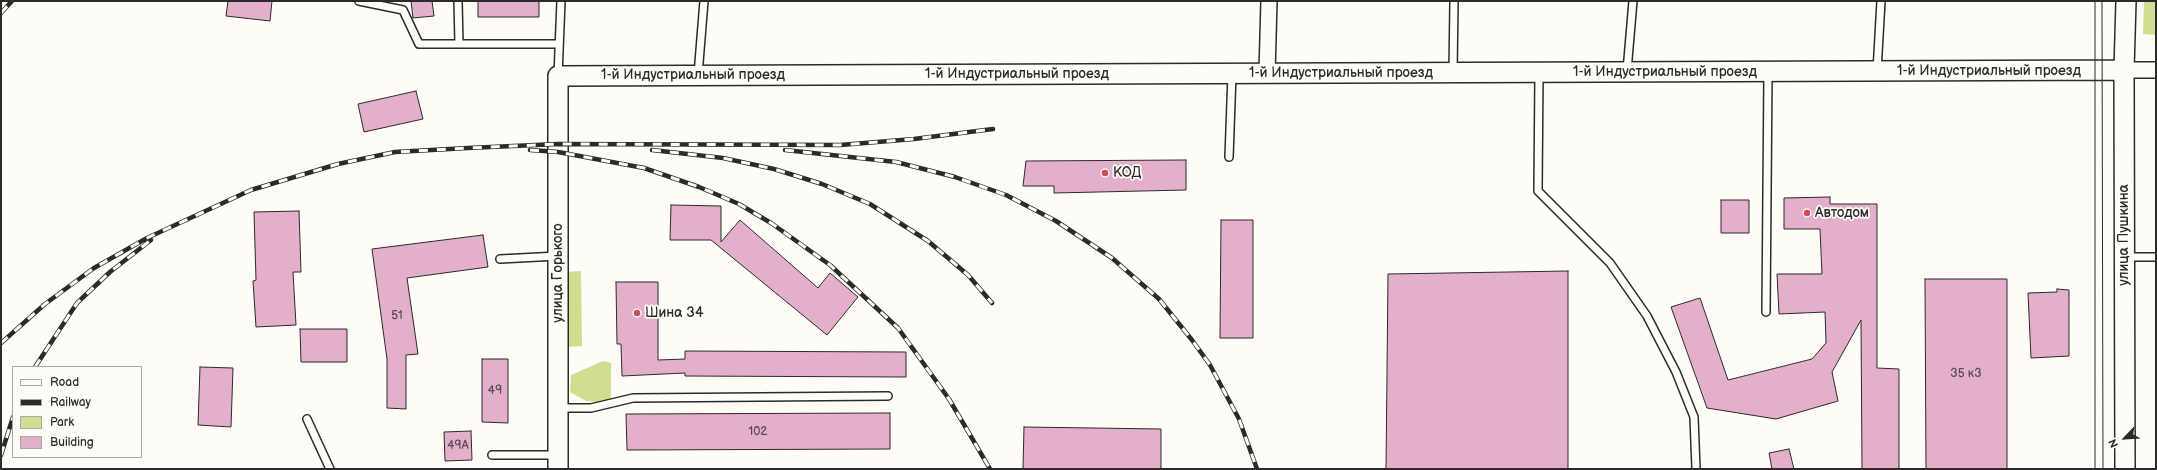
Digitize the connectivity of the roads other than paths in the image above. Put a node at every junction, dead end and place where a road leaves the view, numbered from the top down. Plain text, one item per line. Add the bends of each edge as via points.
1 (359, 1) edge
2 (458, 1) edge
3 (561, 1) edge
4 (704, 1) edge
5 (1269, 1) edge
6 (1454, 1) edge
7 (1633, 1) edge
8 (1881, 1) edge
9 (2126, 1) edge
10 (459, 44) junction
11 (559, 44) junction
12 (2124, 70) junction
13 (2156, 70) edge
14 (1768, 71) junction
15 (1877, 71) junction
16 (1539, 72) junction
17 (1627, 72) junction
18 (1232, 73) junction
19 (1267, 73) junction
20 (1452, 73) junction
21 (698, 75) junction
22 (558, 76) junction
23 (1229, 157) dead end
24 (558, 256) junction
25 (2124, 257) junction
26 (2156, 257) edge
27 (500, 258) dead end
28 (1766, 312) dead end
29 (888, 396) dead end
30 (558, 408) junction
31 (307, 419) dead end
32 (492, 455) dead end
33 (558, 462) edge
34 (330, 469) edge
35 (1696, 469) edge
36 (2125, 469) edge

1 - 10 lane via 403,10 419,44
2 - 10 lane
3 - 11 lane
4 - 21 lane
5 - 19 street
6 - 20 lane
7 - 17 lane
8 - 15 lane
9 - 12 street, улица Пушкина
10 - 11 lane
11 - 22 lane
12 - 13 street
12 - 15 street, 1-й Индустриальный проезд
12 - 25 street, улица Пушкина
14 - 15 street, 1-й Индустриальный проезд
14 - 17 street, 1-й Индустриальный проезд
14 - 28 lane
16 - 17 street, 1-й Индустриальный проезд
16 - 20 street, 1-й Индустриальный проезд
16 - 35 lane via 1538,191 1610,263 1647,316 1676,372 1694,418
18 - 19 street, 1-й Индустриальный проезд
18 - 21 street, 1-й Индустриальный проезд
18 - 23 lane
19 - 20 street, 1-й Индустриальный проезд
21 - 22 street, 1-й Индустриальный проезд
22 - 24 street, улица Горького
24 - 27 lane
24 - 30 street, улица Горького
25 - 26 lane
25 - 36 street, улица Пушкина
29 - 30 lane via 633,398 591,408
30 - 33 street, улица Горького
31 - 34 lane
32 - 33 lane

